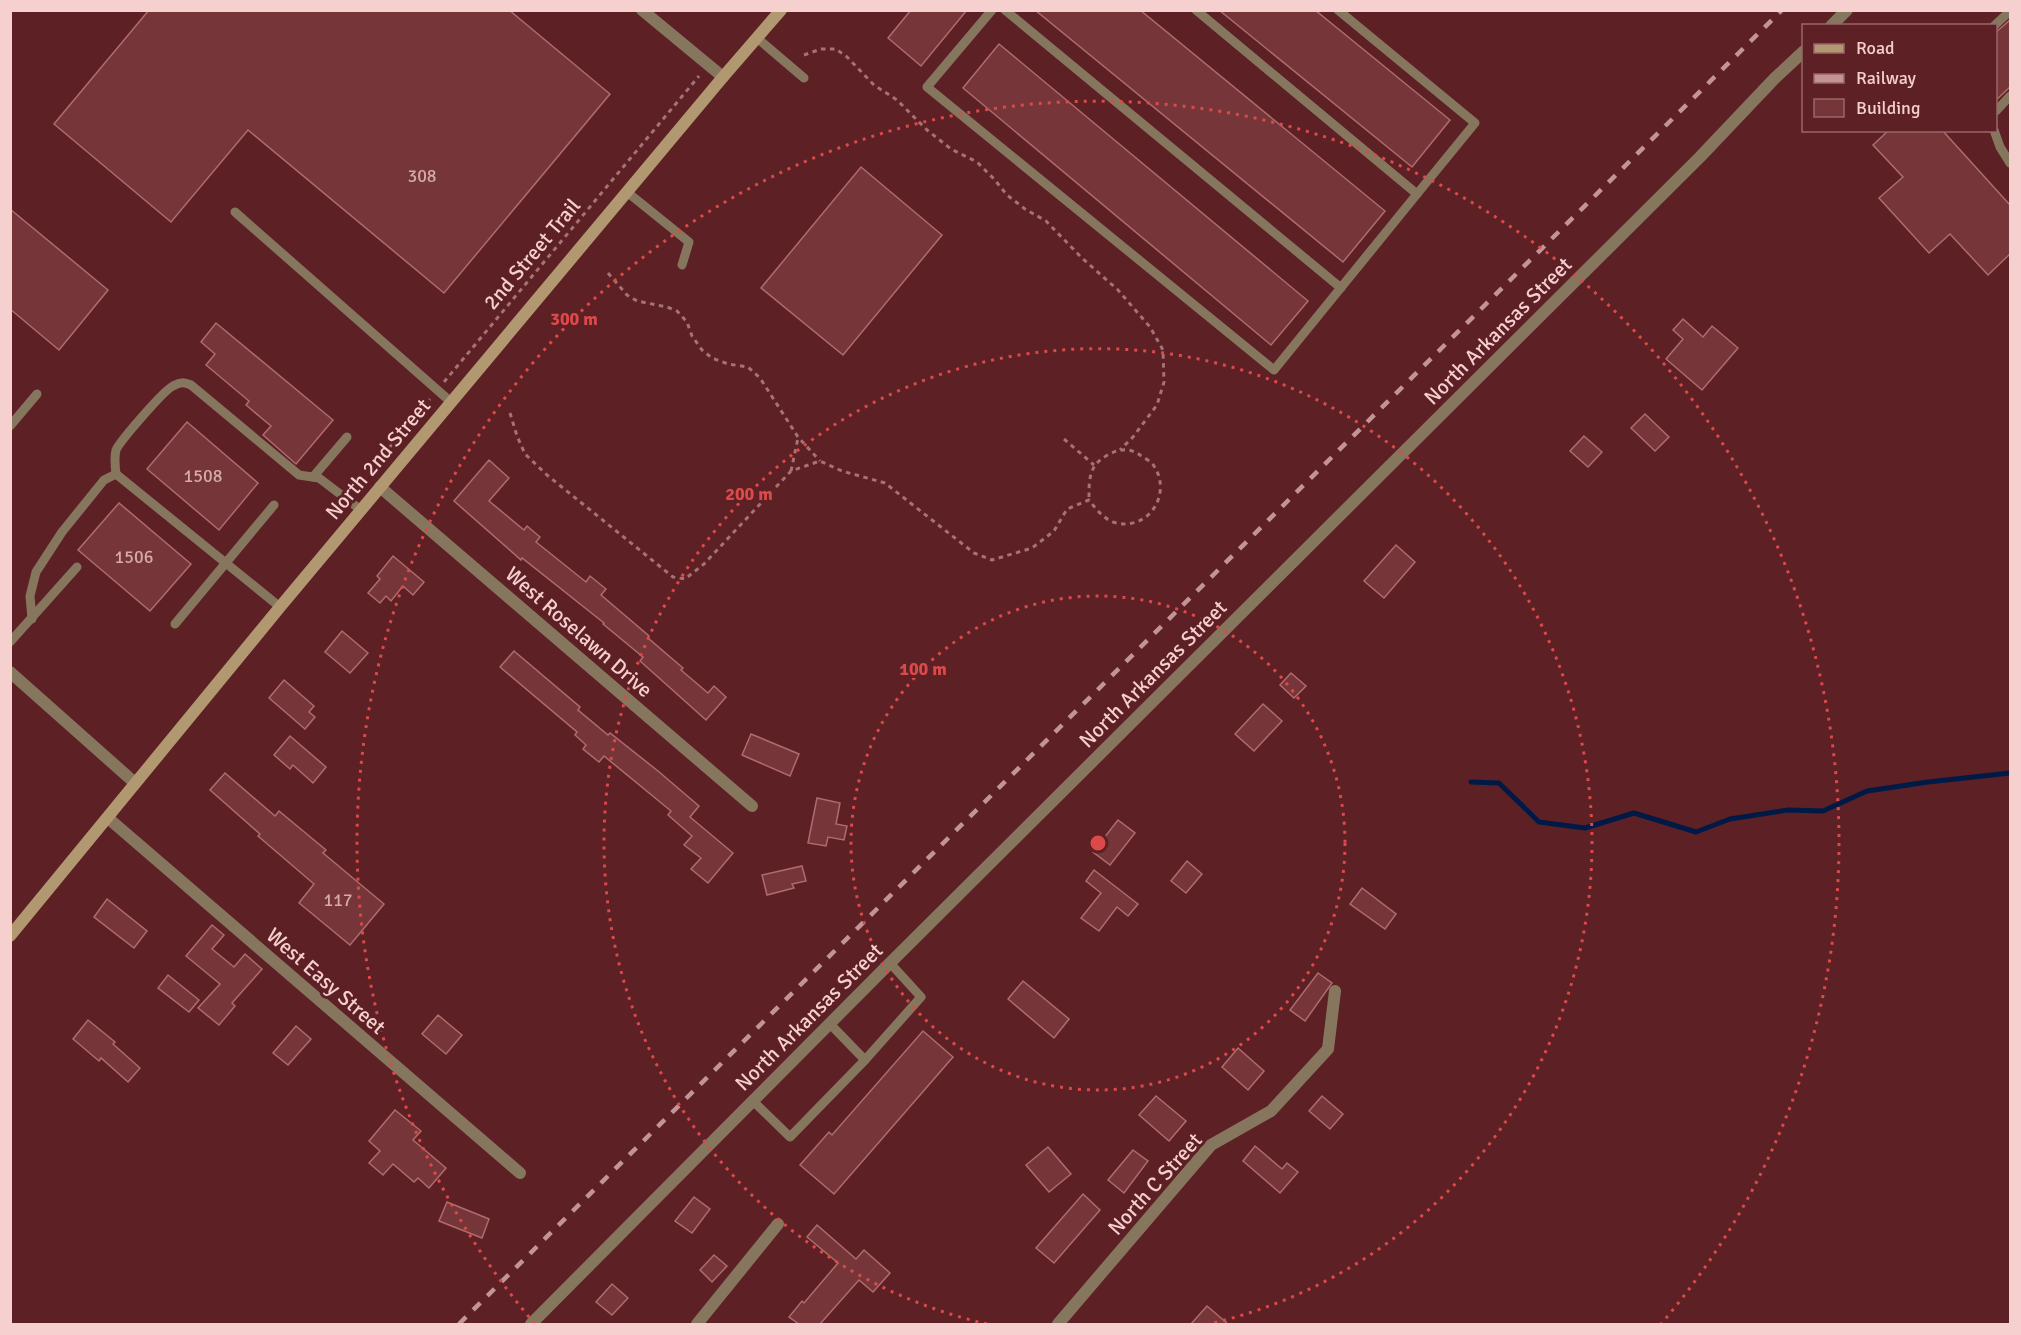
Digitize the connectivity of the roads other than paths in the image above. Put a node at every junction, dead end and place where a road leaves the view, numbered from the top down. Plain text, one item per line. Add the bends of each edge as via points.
1 (642, 10) edge
2 (781, 10) edge
3 (992, 10) edge
4 (1005, 10) edge
5 (1196, 10) edge
6 (1338, 10) edge
7 (1847, 10) edge
8 (2010, 11) edge
9 (1833, 24) edge
10 (1996, 24) edge
11 (757, 38) junction
12 (1802, 52) edge
13 (723, 77) junction
14 (804, 78) dead end
15 (2010, 96) edge
16 (1997, 109) edge
17 (1995, 132) edge
18 (2009, 158) edge
19 (627, 192) junction
20 (1417, 194) junction
21 (235, 212) dead end
22 (682, 265) dead end
23 (1341, 288) junction
24 (37, 394) dead end
25 (451, 402) junction
26 (10, 426) edge
27 (347, 437) dead end
28 (116, 474) junction
29 (314, 477) junction
30 (380, 487) junction
31 (274, 505) dead end
32 (361, 510) junction
33 (225, 563) junction
34 (77, 567) dead end
35 (280, 607) junction
36 (32, 619) junction
37 (175, 624) dead end
38 (10, 642) edge
39 (10, 672) edge
40 (135, 783) junction
41 (752, 806) dead end
42 (108, 818) junction
43 (10, 936) edge
44 (890, 963) junction
45 (1335, 991) dead end
46 (830, 1024) junction
47 (865, 1060) junction
48 (753, 1101) junction
49 (520, 1173) dead end
50 (778, 1224) dead end
51 (531, 1324) edge
52 (698, 1324) edge
53 (1058, 1324) edge

1 - 13 street
2 - 11 main road, North 2nd Street
3 - 23 lane via 927,87 1274,370
4 - 23 lane
5 - 20 lane
6 - 20 lane via 1475,123
7 - 9 street
8 - 10 lane
11 - 13 main road, North 2nd Street
11 - 14 lane
12 - 44 street, North Arkansas Street
13 - 19 main road, North 2nd Street
15 - 16 lane
17 - 18 lane
19 - 22 lane via 689,242
19 - 25 main road, North 2nd Street
20 - 23 lane
21 - 25 lane
24 - 26 lane
25 - 30 main road, North 2nd Street
27 - 29 lane
28 - 29 lane via 117,449 162,395 182,382 191,385 299,475
28 - 33 lane
28 - 36 lane via 104,480 36,572 30,596
29 - 32 lane
30 - 32 main road, North 2nd Street
30 - 41 street, West Roselawn Drive
31 - 33 lane
32 - 35 main road, North 2nd Street
33 - 35 lane
33 - 37 lane
34 - 36 lane
35 - 40 main road, North 2nd Street
36 - 38 lane
39 - 40 street
40 - 42 main road, North 2nd Street
42 - 43 main road, North 2nd Street
42 - 49 street, West Easy Street
44 - 46 street, North Arkansas Street
44 - 47 lane via 921,997
45 - 53 street, North C Street via 1328,1049 1271,1111 1211,1145
46 - 47 lane
46 - 48 street, North Arkansas Street
47 - 48 lane via 790,1137
48 - 51 street, North Arkansas Street
50 - 52 street

